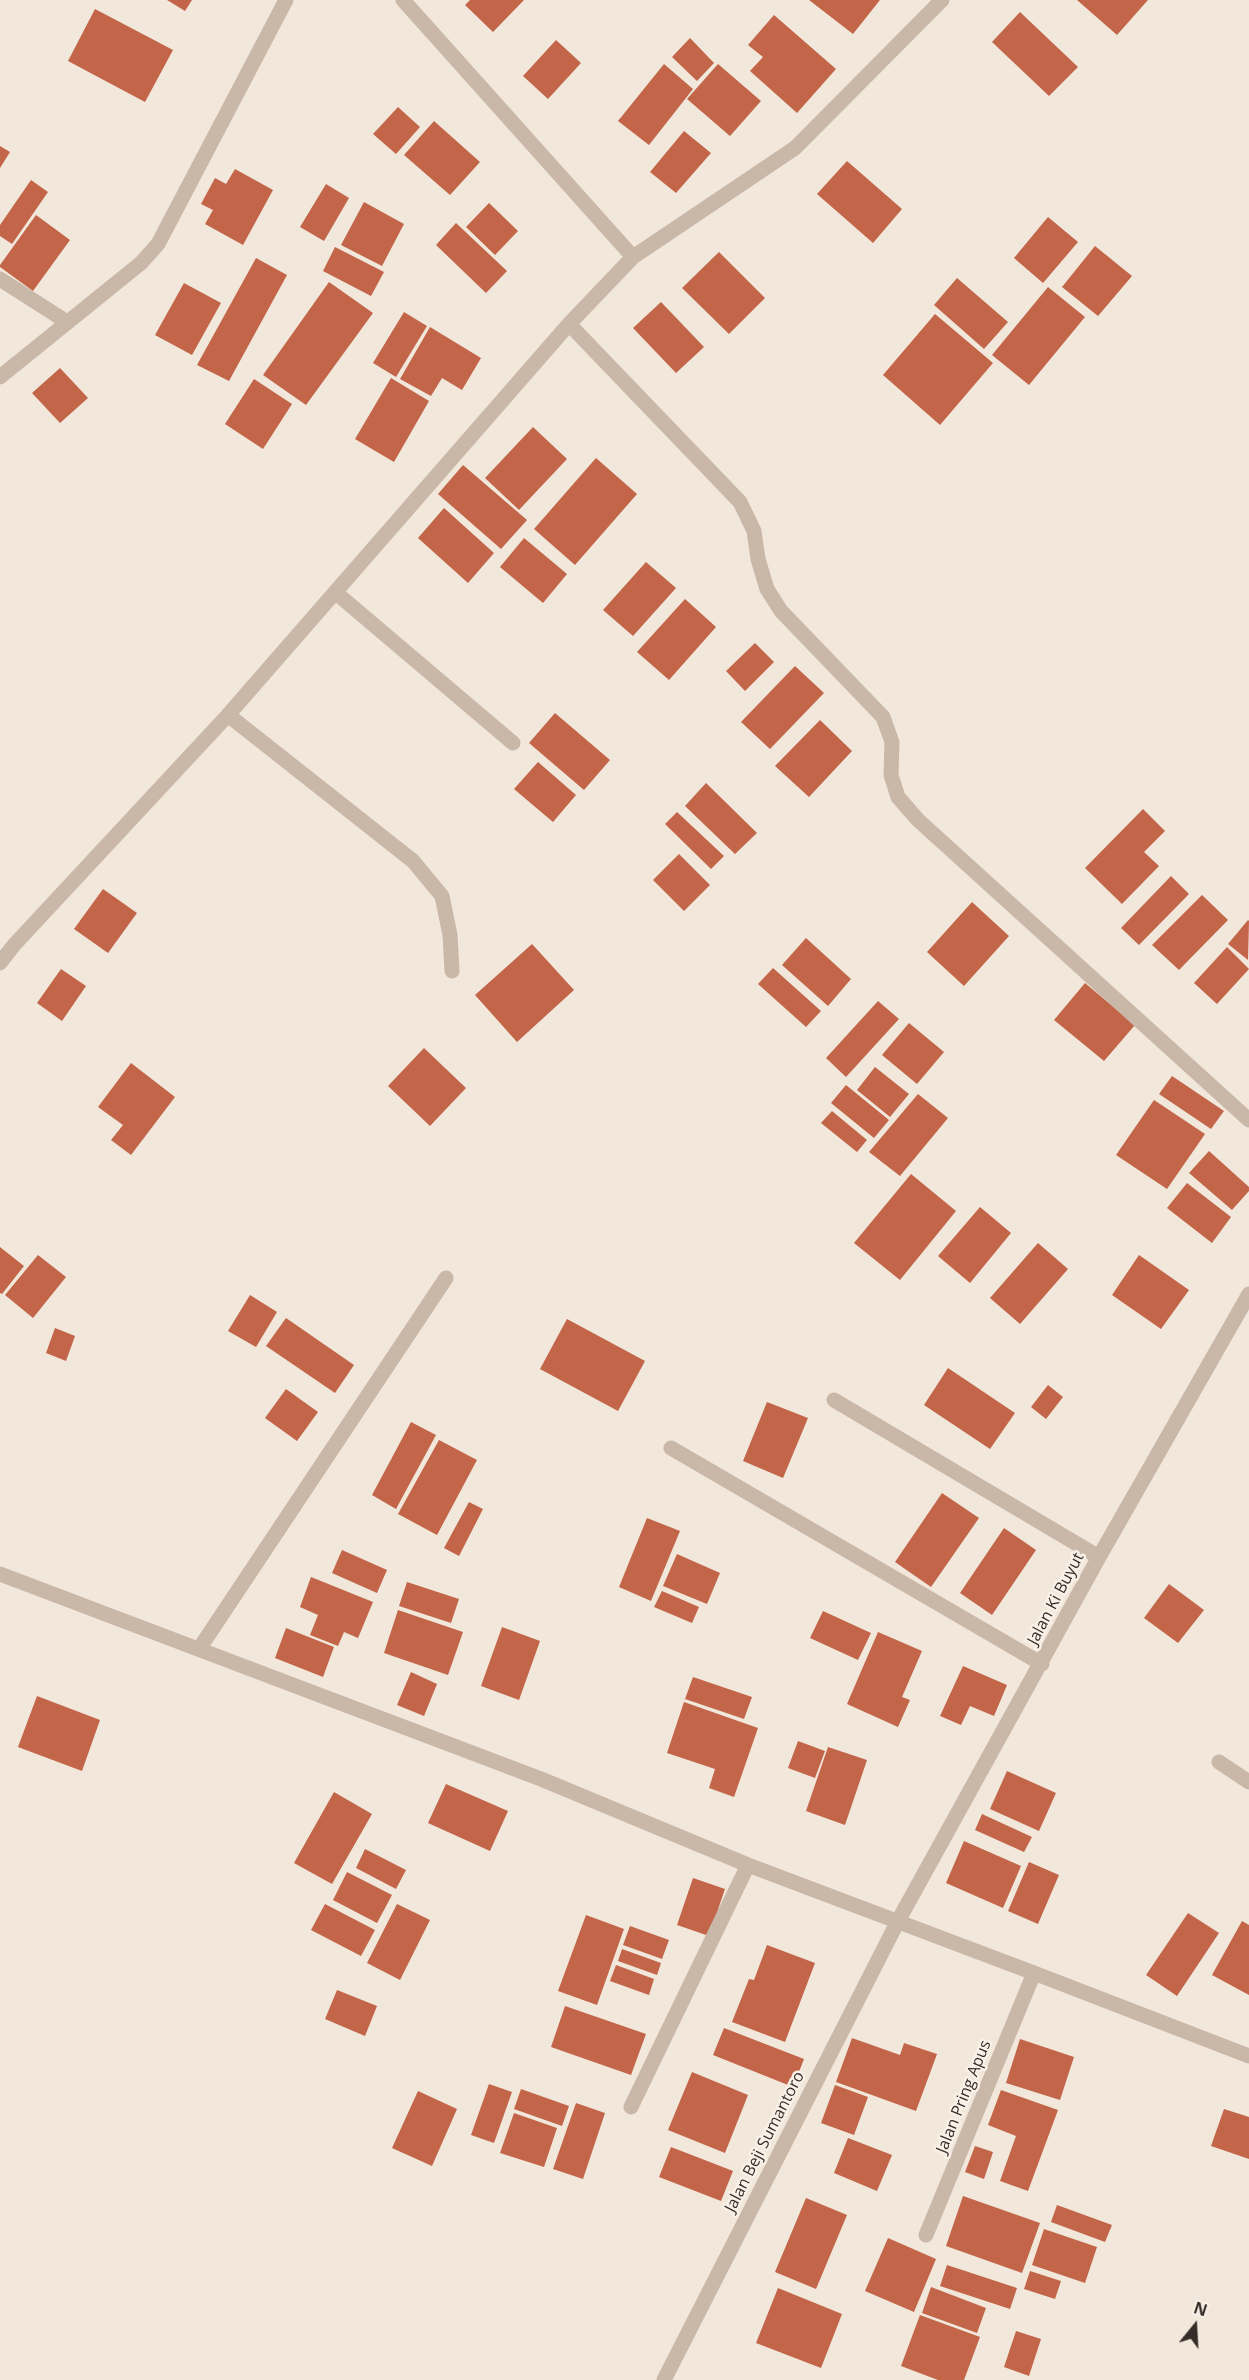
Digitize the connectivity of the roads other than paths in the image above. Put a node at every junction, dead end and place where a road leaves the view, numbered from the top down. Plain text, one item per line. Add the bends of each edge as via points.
1 (286, 0) edge
2 (403, 0) edge
3 (942, 0) edge
4 (633, 257) junction
5 (0, 279) edge
6 (67, 322) junction
7 (569, 324) junction
8 (0, 377) edge
9 (335, 592) junction
10 (228, 715) junction
11 (513, 743) dead end
12 (0, 963) edge
13 (452, 971) dead end
14 (1249, 1120) edge
15 (446, 1278) dead end
16 (1249, 1294) edge
17 (834, 1400) dead end
18 (671, 1448) dead end
19 (1100, 1557) junction
20 (0, 1574) edge
21 (199, 1648) junction
22 (1042, 1664) junction
23 (1219, 1762) dead end
24 (1249, 1782) edge
25 (748, 1865) junction
26 (898, 1921) junction
27 (1034, 1973) junction
28 (1249, 2056) edge
29 (631, 2107) dead end
30 (926, 2235) dead end
31 (664, 2380) edge

1 - 6 street via 158,244 141,263
2 - 4 street
3 - 4 street via 795,148
4 - 7 street
5 - 6 street
6 - 8 street
7 - 9 street
7 - 14 street via 740,502 754,531 767,589 781,611 883,717 892,742 891,775 898,798
9 - 10 street
9 - 11 street
10 - 12 street
10 - 13 street via 412,861 442,896
15 - 21 street
16 - 19 street, Jalan Ki Buyut
17 - 19 street
18 - 22 street
19 - 22 street, Jalan Ki Buyut
20 - 21 street
21 - 25 street via 530,1775
22 - 26 street, Jalan Ki Buyut
23 - 24 street
25 - 26 street
25 - 29 street
26 - 27 street
26 - 31 street, Jalan Beji Sumantoro
27 - 28 street
27 - 30 street, Jalan Pring Apus

